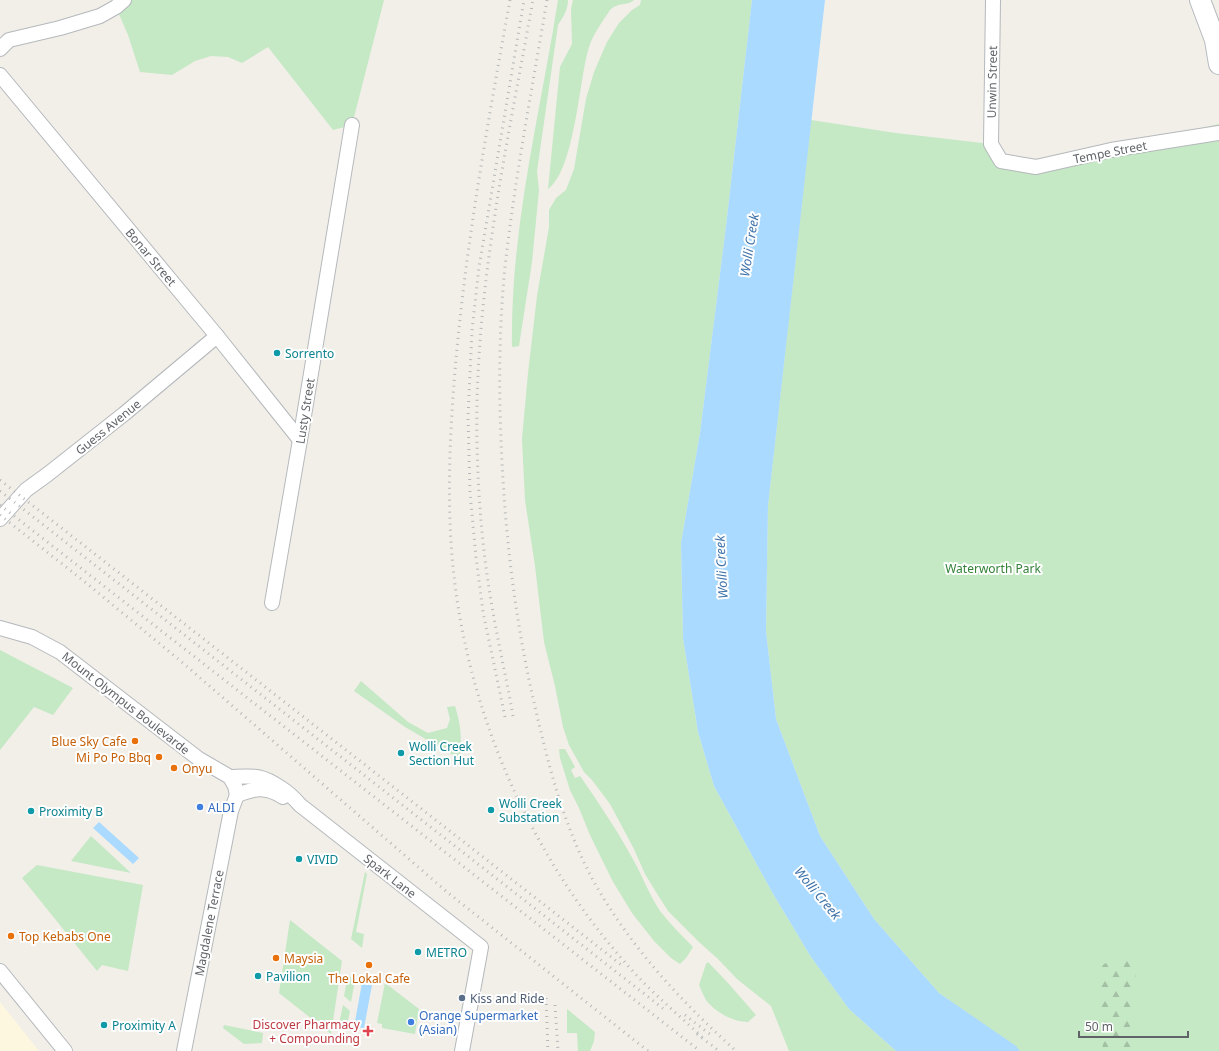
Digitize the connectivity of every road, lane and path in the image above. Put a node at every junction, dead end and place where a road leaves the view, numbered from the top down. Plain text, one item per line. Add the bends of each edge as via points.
1 (124, 0) edge
2 (993, 0) edge
3 (1200, 0) edge
4 (0, 49) edge
5 (1219, 64) edge
6 (0, 75) edge
7 (352, 125) dead end
8 (1219, 133) edge
9 (1001, 161) joint
10 (217, 336) junction
11 (300, 440) junction
12 (0, 519) edge
13 (272, 603) dead end
14 (0, 628) edge
15 (230, 777) junction
16 (237, 795) junction
17 (300, 805) junction
18 (0, 971) edge
19 (65, 1051) edge
20 (184, 1051) edge
21 (462, 1051) edge

1 - 4 street via 100,16 9,40
2 - 9 street, Unwin Street via 992,144
3 - 5 main road via 1215,40
6 - 10 street, Bonar Street
7 - 11 street, Lusty Street
8 - 9 street, Tempe Street via 1110,150 1036,167
10 - 11 street, Bonar Street
10 - 12 street, Guess Avenue via 124,414 26,490
11 - 13 street, Lusty Street
14 - 15 street, Mount Olympus Boulevarde via 32,637 60,652 199,759
15 - 16 street
15 - 17 street, Spark Lane via 261,777 269,780 293,796
16 - 17 street, Spark Lane via 250,790 269,789
16 - 20 street, Magdalene Terrace via 231,811
17 - 21 street, Spark Lane via 481,947
18 - 19 street

